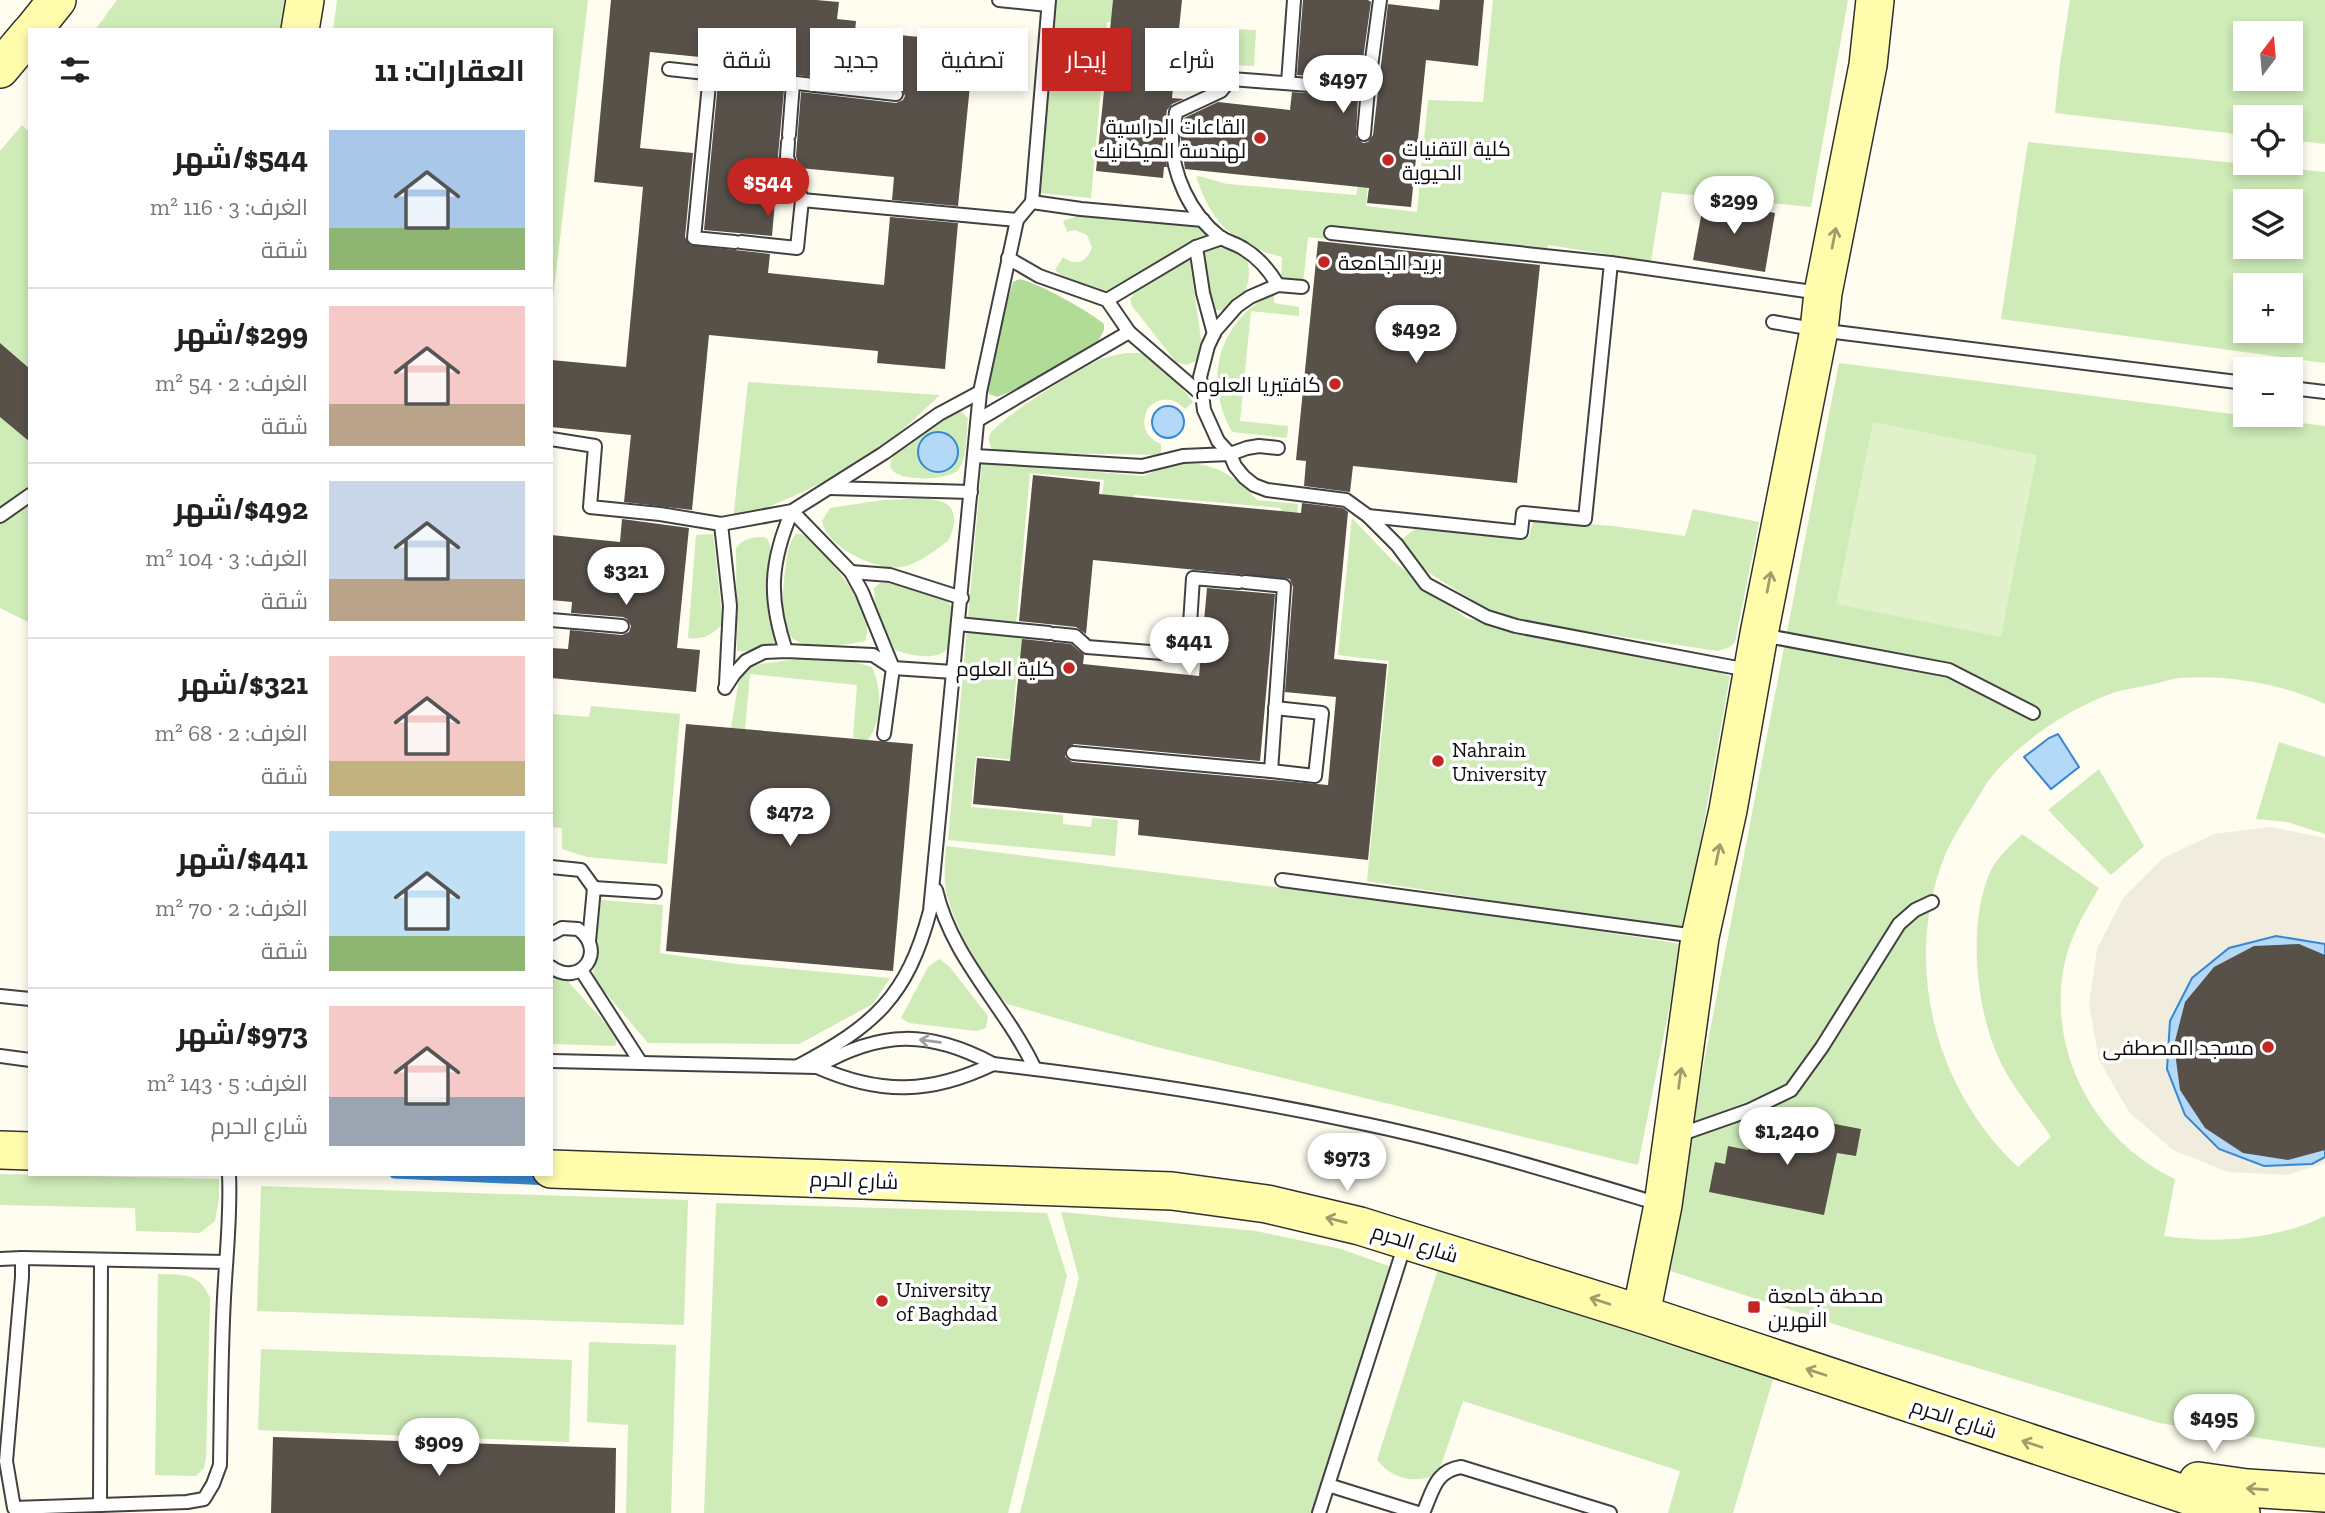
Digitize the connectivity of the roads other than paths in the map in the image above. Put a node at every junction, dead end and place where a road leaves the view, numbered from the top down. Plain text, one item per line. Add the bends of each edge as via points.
1 (57, 0) edge
2 (305, 0) edge
3 (999, 0) edge
4 (1294, 0) edge
5 (1380, 0) edge
6 (1875, 0) edge
7 (1048, 2) edge
8 (34, 28) edge
9 (300, 28) edge
10 (28, 36) edge
11 (0, 69) edge
12 (669, 69) dead end
13 (698, 73) edge
14 (796, 83) edge
15 (1288, 83) junction
16 (1368, 89) junction
17 (708, 91) edge
18 (792, 91) edge
19 (896, 94) dead end
20 (1364, 134) dead end
21 (802, 200) junction
22 (1032, 202) junction
23 (1017, 220) junction
24 (1203, 220) junction
25 (1331, 233) dead end
26 (1222, 239) junction
27 (1196, 247) junction
28 (1008, 258) junction
29 (1611, 263) junction
30 (1278, 285) junction
31 (1302, 287) dead end
32 (1824, 293) junction
33 (1107, 300) junction
34 (1773, 322) dead end
35 (1819, 330) junction
36 (1129, 332) junction
37 (1214, 334) junction
38 (2233, 382) edge
39 (2303, 389) edge
40 (980, 392) junction
41 (2325, 392) edge
42 (1201, 394) junction
43 (978, 420) junction
44 (553, 439) edge
45 (1278, 448) dead end
46 (1230, 454) junction
47 (975, 456) junction
48 (830, 488) junction
49 (971, 492) junction
50 (28, 496) edge
51 (792, 511) junction
52 (0, 516) edge
53 (1368, 516) junction
54 (721, 524) junction
55 (851, 572) junction
56 (962, 598) junction
57 (553, 620) edge
58 (958, 624) junction
59 (622, 626) dead end
60 (1759, 634) junction
61 (786, 651) junction
62 (893, 668) junction
63 (1752, 671) junction
64 (953, 672) junction
65 (1275, 708) junction
66 (2033, 713) dead end
67 (884, 734) dead end
68 (1073, 753) dead end
69 (1271, 771) junction
70 (553, 867) edge
71 (932, 876) junction
72 (1282, 880) dead end
73 (594, 888) junction
74 (655, 892) dead end
75 (1932, 902) dead end
76 (553, 933) edge
77 (1700, 937) junction
78 (589, 941) junction
79 (553, 968) edge
80 (582, 970) junction
81 (0, 996) edge
82 (28, 999) edge
83 (0, 1056) edge
84 (28, 1060) edge
85 (553, 1061) edge
86 (642, 1063) junction
87 (993, 1065) junction
88 (798, 1066) junction
89 (817, 1067) junction
90 (1035, 1069) junction
91 (1672, 1137) junction
92 (0, 1150) edge
93 (28, 1151) edge
94 (553, 1169) edge
95 (229, 1176) edge
96 (1663, 1205) junction
97 (1406, 1240) junction
98 (22, 1258) junction
99 (0, 1259) edge
100 (101, 1261) junction
101 (226, 1262) junction
102 (1641, 1314) junction
103 (2097, 1465) junction
104 (1328, 1485) junction
105 (2325, 1493) edge
106 (100, 1505) junction
107 (0, 1508) edge
108 (14, 1508) junction
109 (1319, 1513) edge
110 (1418, 1513) edge
111 (1423, 1513) edge
112 (1610, 1513) edge
113 (2241, 1513) edge

1 - 8 street
2 - 9 street
3 - 7 lane
4 - 15 lane
5 - 16 lane
32 -> 6 street via 1868,65
7 - 22 lane
10 - 11 street
12 - 13 lane
14 - 19 lane
15 - 16 lane
15 - 24 lane via 1231,79 1221,91 1176,112 1172,147 1179,179
16 - 20 lane
17 - 21 lane via 694,238 797,248
18 - 21 lane via 787,157
21 - 23 lane
22 - 23 lane
22 - 24 lane
23 - 28 lane
24 - 26 lane
25 - 29 lane
26 - 27 lane
26 - 30 lane via 1261,262
27 - 33 lane
27 - 37 lane
28 - 33 lane via 1039,276
28 - 40 lane
29 - 32 lane
29 - 53 lane via 1584,519 1523,513 1521,532
30 - 31 lane
30 - 37 lane via 1237,306
32 - 35 street
33 - 36 lane
34 - 35 lane
35 - 38 lane
60 -> 35 street
36 - 42 lane
36 - 43 lane
37 - 42 lane via 1203,361
39 - 41 lane
40 - 43 lane
40 - 48 lane via 939,414
42 - 46 lane via 1210,426
43 - 47 lane
44 - 54 lane via 595,446 590,507
45 - 46 lane via 1247,448
46 - 47 lane via 1182,456 1142,466
46 - 53 lane via 1254,485 1346,500
47 - 49 lane
48 - 49 lane
48 - 51 lane
49 - 56 lane
50 - 52 lane
51 - 54 lane
51 - 55 lane
51 - 61 lane via 780,537 772,595
53 - 63 lane via 1426,584 1486,617
54 - 61 lane via 730,606 725,688 746,661 764,652
55 - 56 lane via 890,575
55 - 62 lane
56 - 58 lane
57 - 59 lane
58 - 64 lane
58 - 65 lane via 1075,636 1087,647 1188,655 1194,578 1284,586
60 - 63 street
60 - 66 lane via 1949,670
61 - 62 lane via 873,655
62 - 64 lane
62 - 67 lane
77 -> 63 street
64 - 71 lane
65 - 69 lane
65 - 69 lane via 1322,713 1315,776
68 - 69 lane
70 - 73 lane via 581,870
71 - 88 lane via 930,911 921,945 886,1006 860,1030
71 - 90 lane via 941,912 958,947 1026,1048
72 - 77 lane
73 - 74 lane
73 - 78 lane
75 - 91 lane via 1899,924 1791,1090
76 - 78 lane via 570,927
91 -> 77 street
78 - 80 lane via 591,954
79 - 80 lane via 566,974
80 - 86 lane
81 - 82 lane
83 - 84 lane
85 - 86 lane
86 - 88 lane
87 - 89 lane via 970,1076 919,1088 866,1084
87 -> 89 lane via 936,1041 905,1039 844,1051
87 - 90 lane
88 - 89 lane
90 - 96 lane via 1195,1091 1353,1121 1509,1159
91 - 96 street
92 - 93 street
97 -> 94 street, شارع الحرم via 1314,1214 1172,1191
95 - 101 lane
96 - 102 street
102 -> 97 street, شارع الحرم
97 - 104 lane
98 - 99 lane
98 - 100 lane
98 - 108 lane via 6,1461
100 - 101 lane
100 - 106 lane
101 - 106 lane via 220,1465 213,1484 204,1499 187,1503
103 -> 102 street, شارع الحرم
105 -> 103 street via 2247,1488
103 - 113 street, شارع الحرم
104 - 109 lane
104 - 110 lane
106 - 108 lane
107 - 108 lane
111 - 112 lane via 1438,1478 1448,1469 1461,1467

